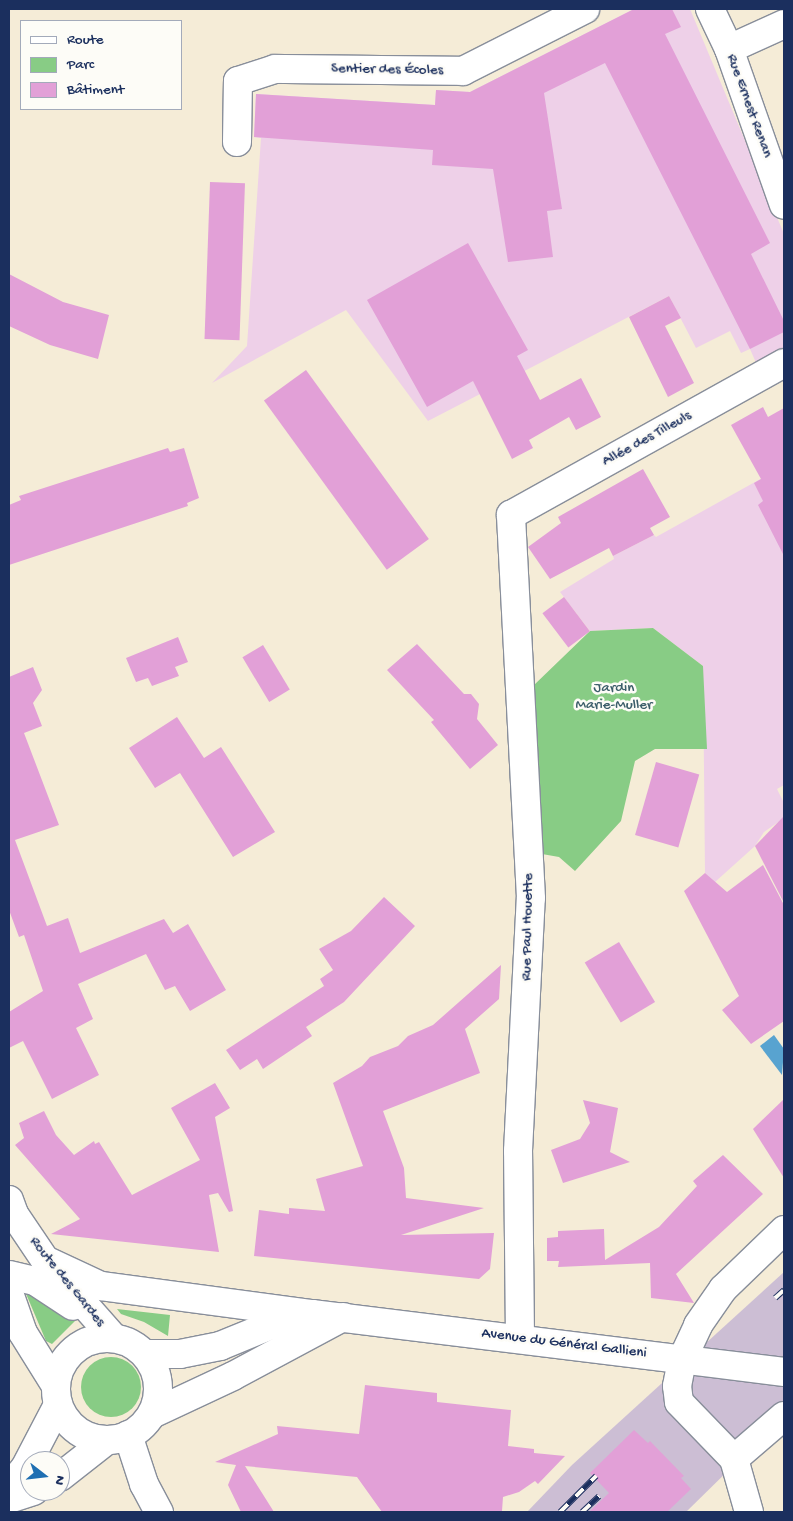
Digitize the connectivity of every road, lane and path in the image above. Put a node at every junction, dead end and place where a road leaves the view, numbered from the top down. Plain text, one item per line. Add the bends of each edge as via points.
1 (585, 9) edge
2 (710, 9) edge
3 (784, 24) edge
4 (729, 49) junction
5 (237, 142) dead end
6 (784, 205) edge
7 (784, 363) edge
8 (511, 516) joint
9 (9, 1200) edge
10 (784, 1230) edge
11 (45, 1260) junction
12 (9, 1275) edge
13 (9, 1292) edge
14 (312, 1314) junction
15 (344, 1316) junction
16 (113, 1337) junction
17 (520, 1338) junction
18 (145, 1354) junction
19 (682, 1360) junction
20 (784, 1372) edge
21 (57, 1395) junction
22 (152, 1414) junction
23 (784, 1416) edge
24 (118, 1438) junction
25 (734, 1459) junction
26 (70, 1470) edge
27 (9, 1487) edge
28 (159, 1512) edge
29 (749, 1512) edge

1 - 5 street, Sentier des Écoles via 463,71 275,69 238,80
2 - 4 street, Rue Ernest Renan
3 - 4 street
4 - 6 street, Rue Ernest Renan
7 - 8 street, Allée des Tilleuls
8 - 17 street, Rue Paul Houette via 531,898 518,1150
9 - 11 street, Route des Gardes via 14,1214
10 - 19 street via 723,1289 698,1325
11 - 14 street, Avenue du Général Gallieni via 100,1286
11 - 16 street, Route des Gardes
12 - 16 street via 35,1281 53,1290
13 - 21 street via 23,1333
14 - 15 street, Avenue du Général Gallieni
14 - 18 street, Avenue du Général Gallieni via 276,1323 220,1346 180,1354
15 - 17 street, Avenue du Général Gallieni
15 - 22 street via 234,1376
16 - 18 street via 131,1343
16 - 21 street via 92,1339 74,1349 61,1365
17 - 19 street, Avenue du Général Gallieni
18 - 22 street via 156,1373 158,1394
19 - 20 street, Avenue du Général Gallieni
19 - 25 street via 677,1386 679,1402
21 - 24 street via 75,1428 86,1436
21 - 27 street via 30,1461
22 - 24 street
23 - 25 street
24 - 26 street
24 - 28 street
25 - 29 street

